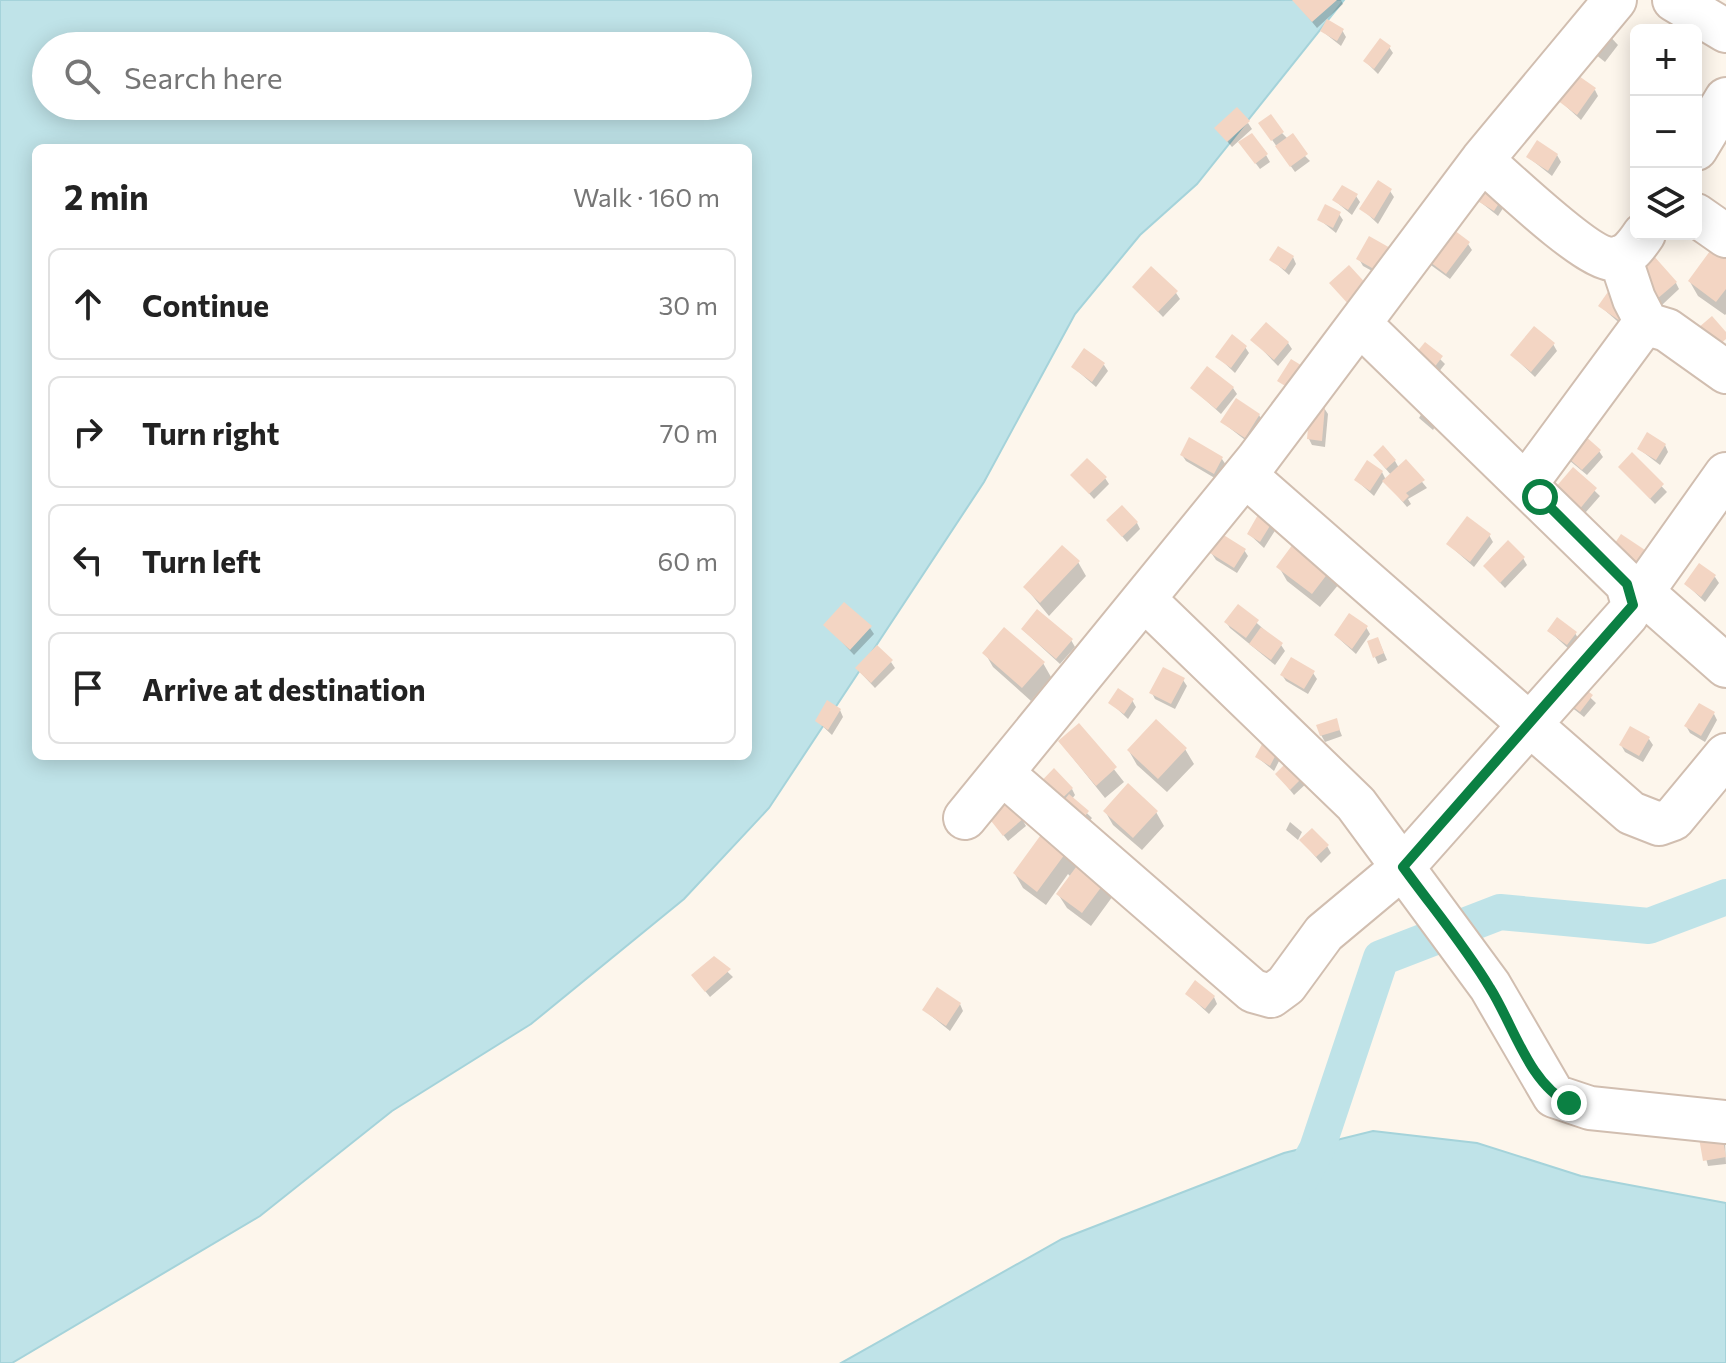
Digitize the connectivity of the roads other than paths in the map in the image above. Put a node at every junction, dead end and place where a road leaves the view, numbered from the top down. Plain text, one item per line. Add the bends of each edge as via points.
1 (1615, 0) edge
2 (1674, 0) edge
3 (1726, 31) edge
4 (1726, 99) edge
5 (1702, 139) edge
6 (1482, 160) junction
7 (1702, 219) edge
8 (1726, 236) edge
9 (1632, 246) edge
10 (1360, 324) junction
11 (1647, 324) junction
12 (1726, 372) edge
13 (1726, 474) edge
14 (1245, 475) junction
15 (1526, 484) junction
16 (1638, 598) junction
17 (1145, 600) junction
18 (1726, 666) edge
19 (1529, 725) junction
20 (1726, 755) edge
21 (1002, 773) junction
22 (965, 818) dead end
23 (1406, 871) junction
24 (1726, 1122) edge

1 - 6 street
2 - 3 street
4 - 5 street
6 - 9 street via 1597,254 1609,259
6 - 10 street
7 - 8 street
9 - 11 street via 1634,299
10 - 14 street
10 - 15 street
11 - 12 street via 1667,330
11 - 15 street via 1635,333
13 - 16 street
14 - 17 street
14 - 19 street
15 - 16 street
16 - 18 street
16 - 19 street
17 - 21 street
17 - 23 street via 1356,804
19 - 20 street via 1631,813 1659,824 1673,819
19 - 23 street
21 - 22 street
21 - 23 street via 1263,996 1286,985 1324,933
23 - 24 street via 1490,986 1554,1096 1590,1108

